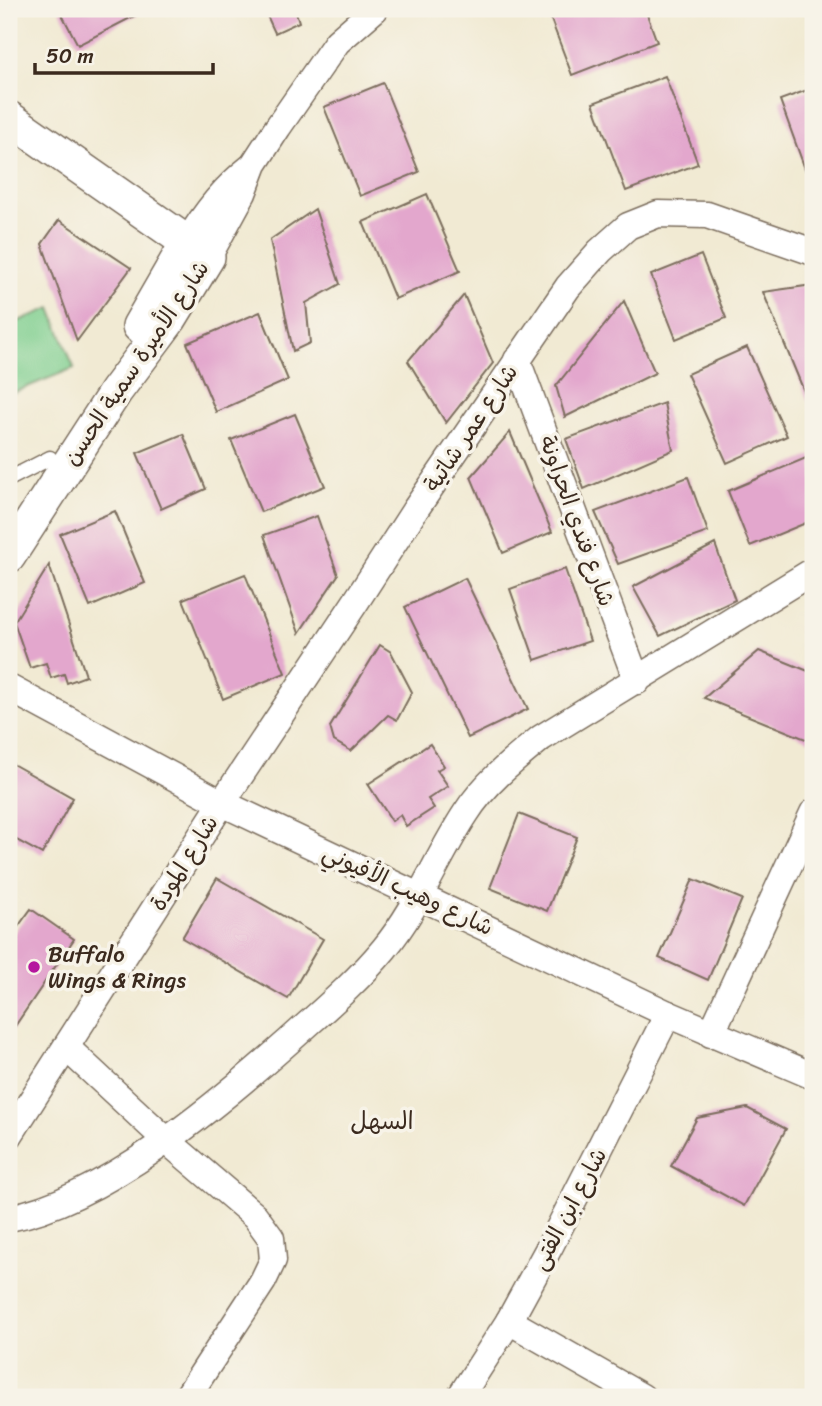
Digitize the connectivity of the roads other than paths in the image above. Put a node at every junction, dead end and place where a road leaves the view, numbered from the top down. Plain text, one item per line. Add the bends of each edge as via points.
1 (375, 9) edge
2 (9, 118) edge
3 (9, 142) edge
4 (813, 251) edge
5 (192, 260) junction
6 (517, 360) junction
7 (50, 458) junction
8 (9, 479) edge
9 (9, 522) edge
10 (9, 556) edge
11 (813, 571) edge
12 (637, 681) junction
13 (9, 688) edge
14 (222, 803) junction
15 (813, 813) edge
16 (421, 895) junction
17 (668, 1014) junction
18 (711, 1034) junction
19 (67, 1048) junction
20 (813, 1076) edge
21 (9, 1136) edge
22 (166, 1140) junction
23 (9, 1218) edge
24 (509, 1321) junction
25 (187, 1397) edge
26 (460, 1397) edge
27 (642, 1397) edge

1 - 5 street, شارع الأميرة سمية الحسن via 337,42 254,164 216,199
2 - 5 street
3 - 5 street
4 - 6 street, شارع عمر شاتية via 707,215 659,214 628,226 600,251 568,287
5 - 7 street, شارع الأميرة سمية الحسن via 154,304
5 - 10 street, شارع الأميرة سمية الحسن via 170,319 116,391
6 - 12 street, شارع فندي الحراونة
6 - 14 street, شارع عمر شاتية
7 - 8 lane
7 - 9 street, شارع الأميرة سمية الحسن
11 - 12 street
12 - 16 street via 541,738 511,762 466,812
13 - 14 street, شارع وهيب الأفيوني
14 - 16 street, شارع وهيب الأفيوني
14 - 19 street, شارع المودة
15 - 18 street
16 - 17 street, شارع وهيب الأفيوني
16 - 22 street via 384,948 329,1005
17 - 18 street, شارع وهيب الأفيوني
17 - 24 street, شارع ابن الفتى
18 - 20 street, شارع وهيب الأفيوني
19 - 21 street, شارع المودة
19 - 22 street
22 - 23 street via 66,1199
22 - 25 street via 255,1216 271,1238 273,1260
24 - 26 street, شارع ابن الفتى
24 - 27 street

